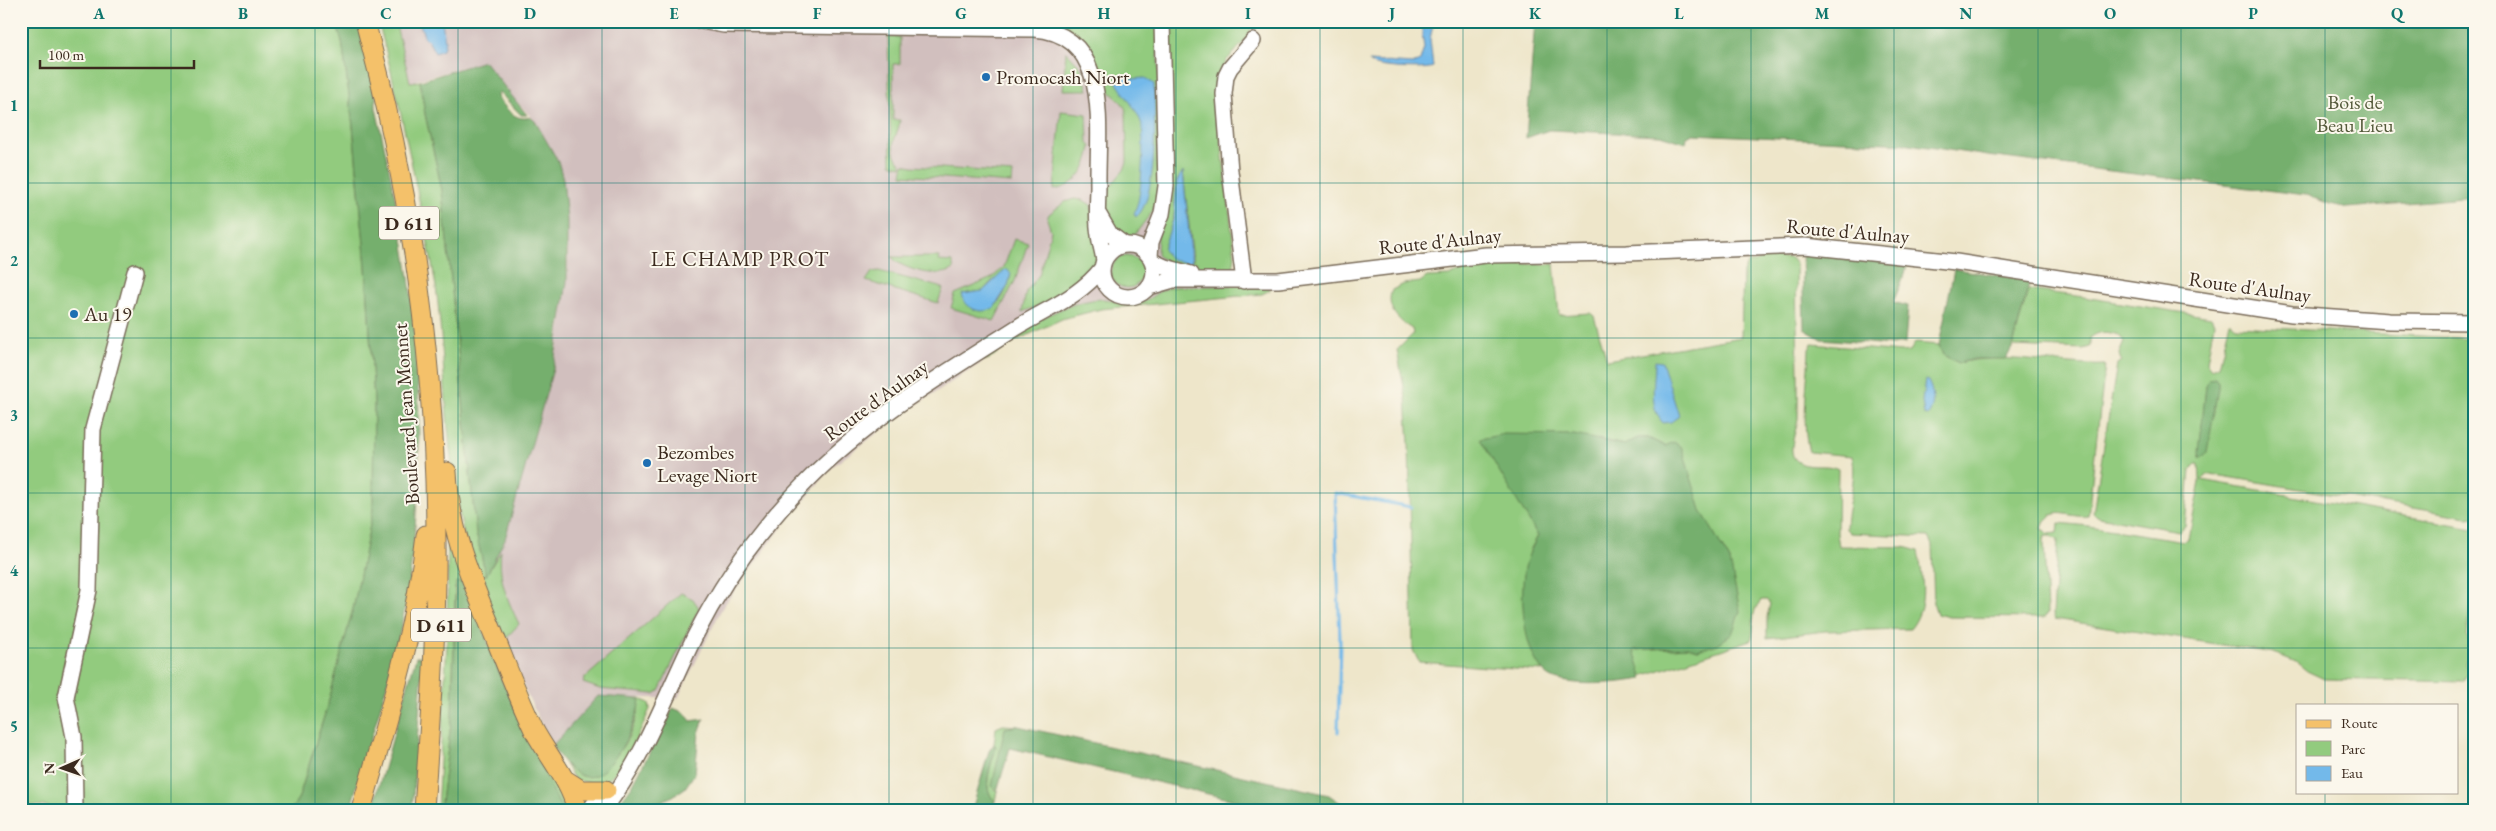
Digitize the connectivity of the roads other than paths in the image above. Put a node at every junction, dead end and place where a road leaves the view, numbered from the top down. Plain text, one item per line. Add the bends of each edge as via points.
1 (365, 21) edge
2 (372, 21) edge
3 (701, 21) edge
4 (1162, 21) edge
5 (1254, 41) dead end
6 (1164, 202) junction
7 (1098, 215) junction
8 (1128, 245) junction
9 (1151, 259) junction
10 (1103, 264) junction
11 (135, 272) dead end
12 (1215, 279) junction
13 (1244, 281) junction
14 (1149, 287) junction
15 (1112, 292) junction
16 (1067, 300) junction
17 (2475, 322) edge
18 (436, 435) junction
19 (636, 758) junction
20 (564, 779) junction
21 (606, 790) junction
22 (75, 810) edge
23 (361, 810) edge
24 (424, 810) edge
25 (431, 810) edge
26 (577, 810) edge
27 (589, 810) edge
28 (603, 810) edge

1 - 18 main road, Boulevard Jean Monnet / D 611 via 411,232
2 - 18 main road, Boulevard Jean Monnet / D 611 via 394,110 419,243 432,348
3 - 7 street via 724,25 1034,29 1062,36 1085,59 1096,86
4 - 6 street via 1167,172
5 - 13 street via 1230,68 1224,94
6 - 8 street via 1147,229
6 - 9 street via 1151,242
7 - 8 street via 1110,234
7 - 10 street
8 - 9 street via 1142,249
8 - 10 street via 1110,252
9 - 12 street, Route d'Aulnay via 1173,270
9 - 14 street via 1154,277
10 - 15 street via 1102,279
10 - 16 street, Route d'Aulnay via 1090,282
11 - 22 street via 93,429 89,590 66,691 74,737
12 - 13 street, Route d'Aulnay
12 - 14 street, Route d'Aulnay via 1173,280
13 - 17 street, Route d'Aulnay via 1278,280 1486,254 1815,246 1956,262 2292,314 2389,321
14 - 15 street via 1129,298
15 - 16 street, Route d'Aulnay
16 - 19 street, Route d'Aulnay via 1012,330 907,399 857,436 789,500 736,566 696,635
18 - 20 main road via 445,446 450,506 461,551 529,719
18 - 23 main road via 428,448 428,509 412,627
18 - 24 main road, Boulevard Jean Monnet / D 611 via 436,578
18 - 25 main road, Boulevard Jean Monnet / D 611 via 443,544
19 - 21 street
19 - 28 street, Route d'Aulnay via 628,776
20 - 21 main road via 581,790
20 - 26 main road
21 - 27 street

